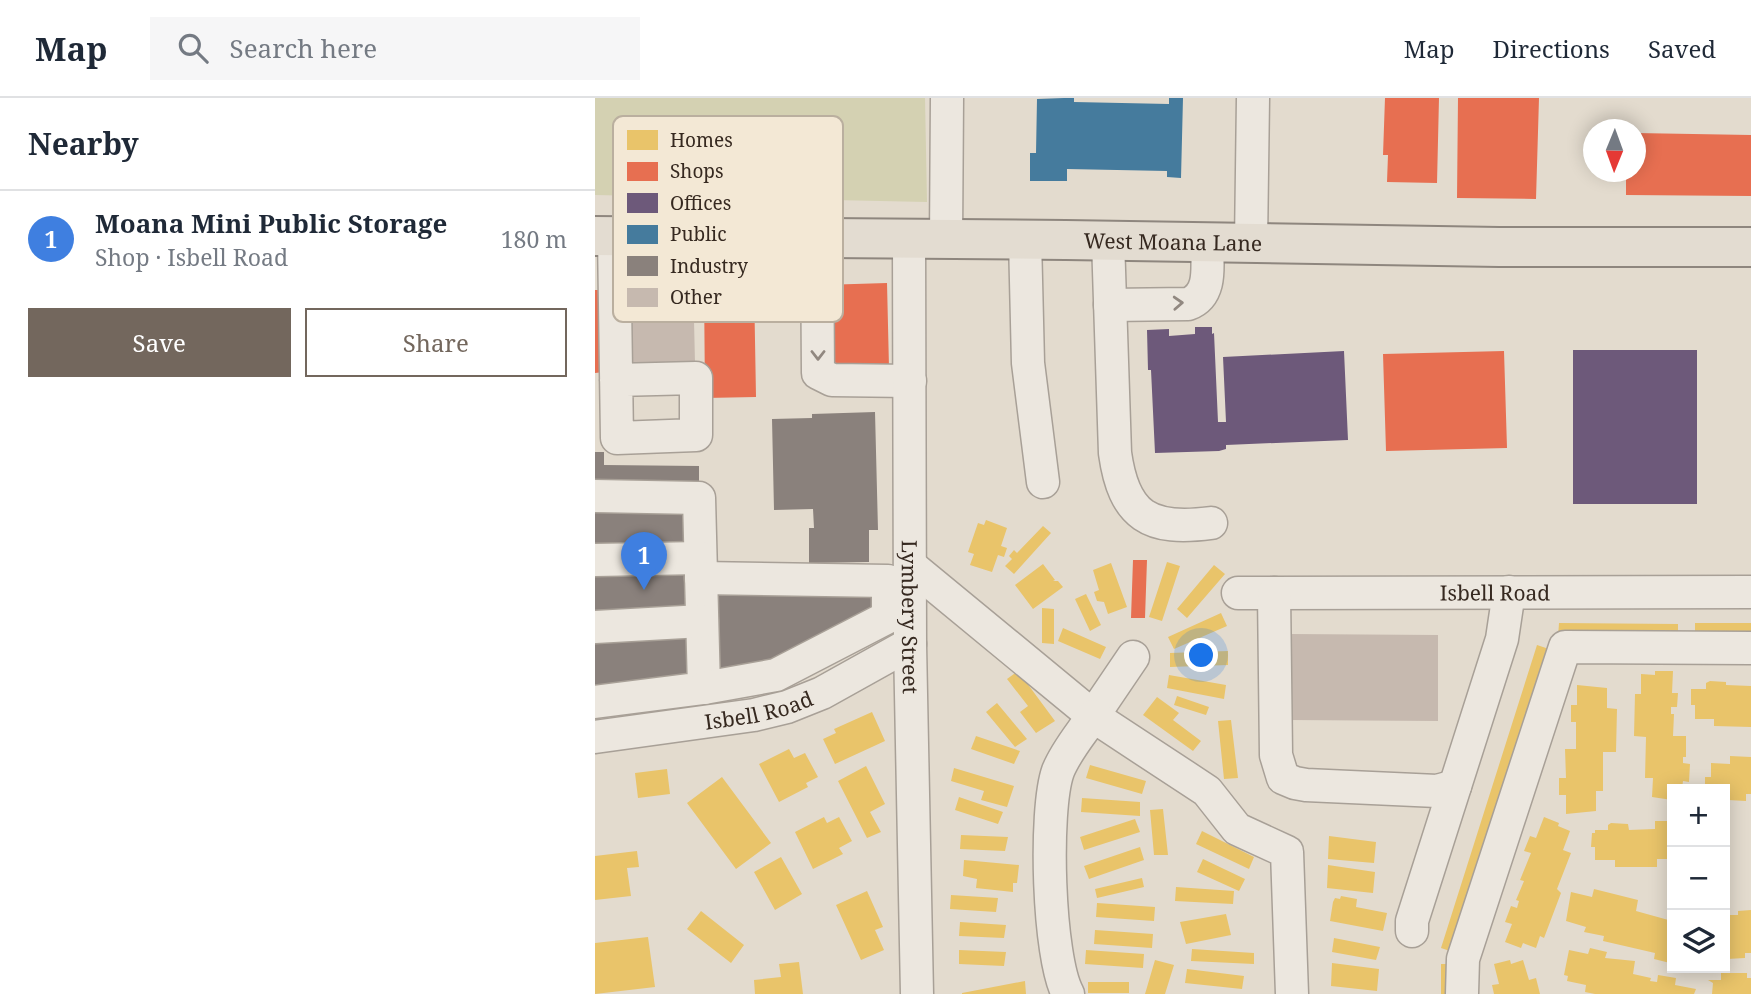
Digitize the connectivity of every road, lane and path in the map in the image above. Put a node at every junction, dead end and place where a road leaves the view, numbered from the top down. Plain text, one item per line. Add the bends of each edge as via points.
1 (947, 98) edge
2 (1253, 98) edge
3 (604, 236) edge
4 (843, 238) edge
5 (909, 239) junction
6 (947, 239) junction
7 (1025, 239) junction
8 (1108, 240) junction
9 (1207, 243) junction
10 (1251, 243) junction
11 (1751, 247) edge
12 (1110, 305) junction
13 (818, 322) edge
14 (616, 380) dead end
15 (910, 381) junction
16 (1043, 482) dead end
17 (595, 496) edge
18 (1211, 523) dead end
19 (595, 560) edge
20 (911, 566) junction
21 (701, 568) junction
22 (1509, 592) junction
23 (1751, 592) edge
24 (1238, 593) dead end
25 (1273, 593) junction
26 (702, 621) junction
27 (595, 627) edge
28 (910, 644) junction
29 (1751, 648) edge
30 (1133, 657) dead end
31 (704, 688) junction
32 (595, 702) edge
33 (1093, 716) junction
34 (595, 737) edge
35 (1455, 786) junction
36 (1412, 932) dead end
37 (917, 994) edge
38 (1068, 994) edge
39 (1292, 994) edge
40 (1462, 994) edge

1 - 6 street
2 - 10 street
3 - 14 street
4 - 5 main road, West Moana Lane
5 - 6 main road, West Moana Lane
5 - 15 street, Lymbery Street
6 - 7 main road, West Moana Lane
7 - 8 main road, West Moana Lane
7 - 16 street via 1028,363
8 - 9 main road, West Moana Lane
8 - 12 street
9 - 10 main road, West Moana Lane
12 -> 9 street via 1196,301 1206,287
10 - 11 main road, West Moana Lane
12 - 18 street via 1115,453 1123,486 1133,505 1156,523
13 -> 15 street via 818,373 832,380
15 - 20 street, Lymbery Street
17 - 21 street via 698,498
19 - 21 street
20 - 28 street, Lymbery Street
20 - 33 street
21 - 26 street
21 - 31 street via 888,581 888,617 776,675
22 - 23 street, Isbell Road
22 - 25 street, Isbell Road
22 - 35 street via 1503,639
24 - 25 street, Isbell Road
25 - 35 street via 1276,755 1283,778 1306,785 1437,791
26 - 27 street
26 - 31 street
28 - 34 street, Isbell Road via 787,707
28 - 37 street, Lymbery Street
29 - 40 street via 1565,647 1463,959
30 - 33 street
31 - 32 street
33 - 38 street via 1057,773 1052,806 1049,883
33 - 39 street via 1207,791 1237,829 1287,852
35 - 36 street

